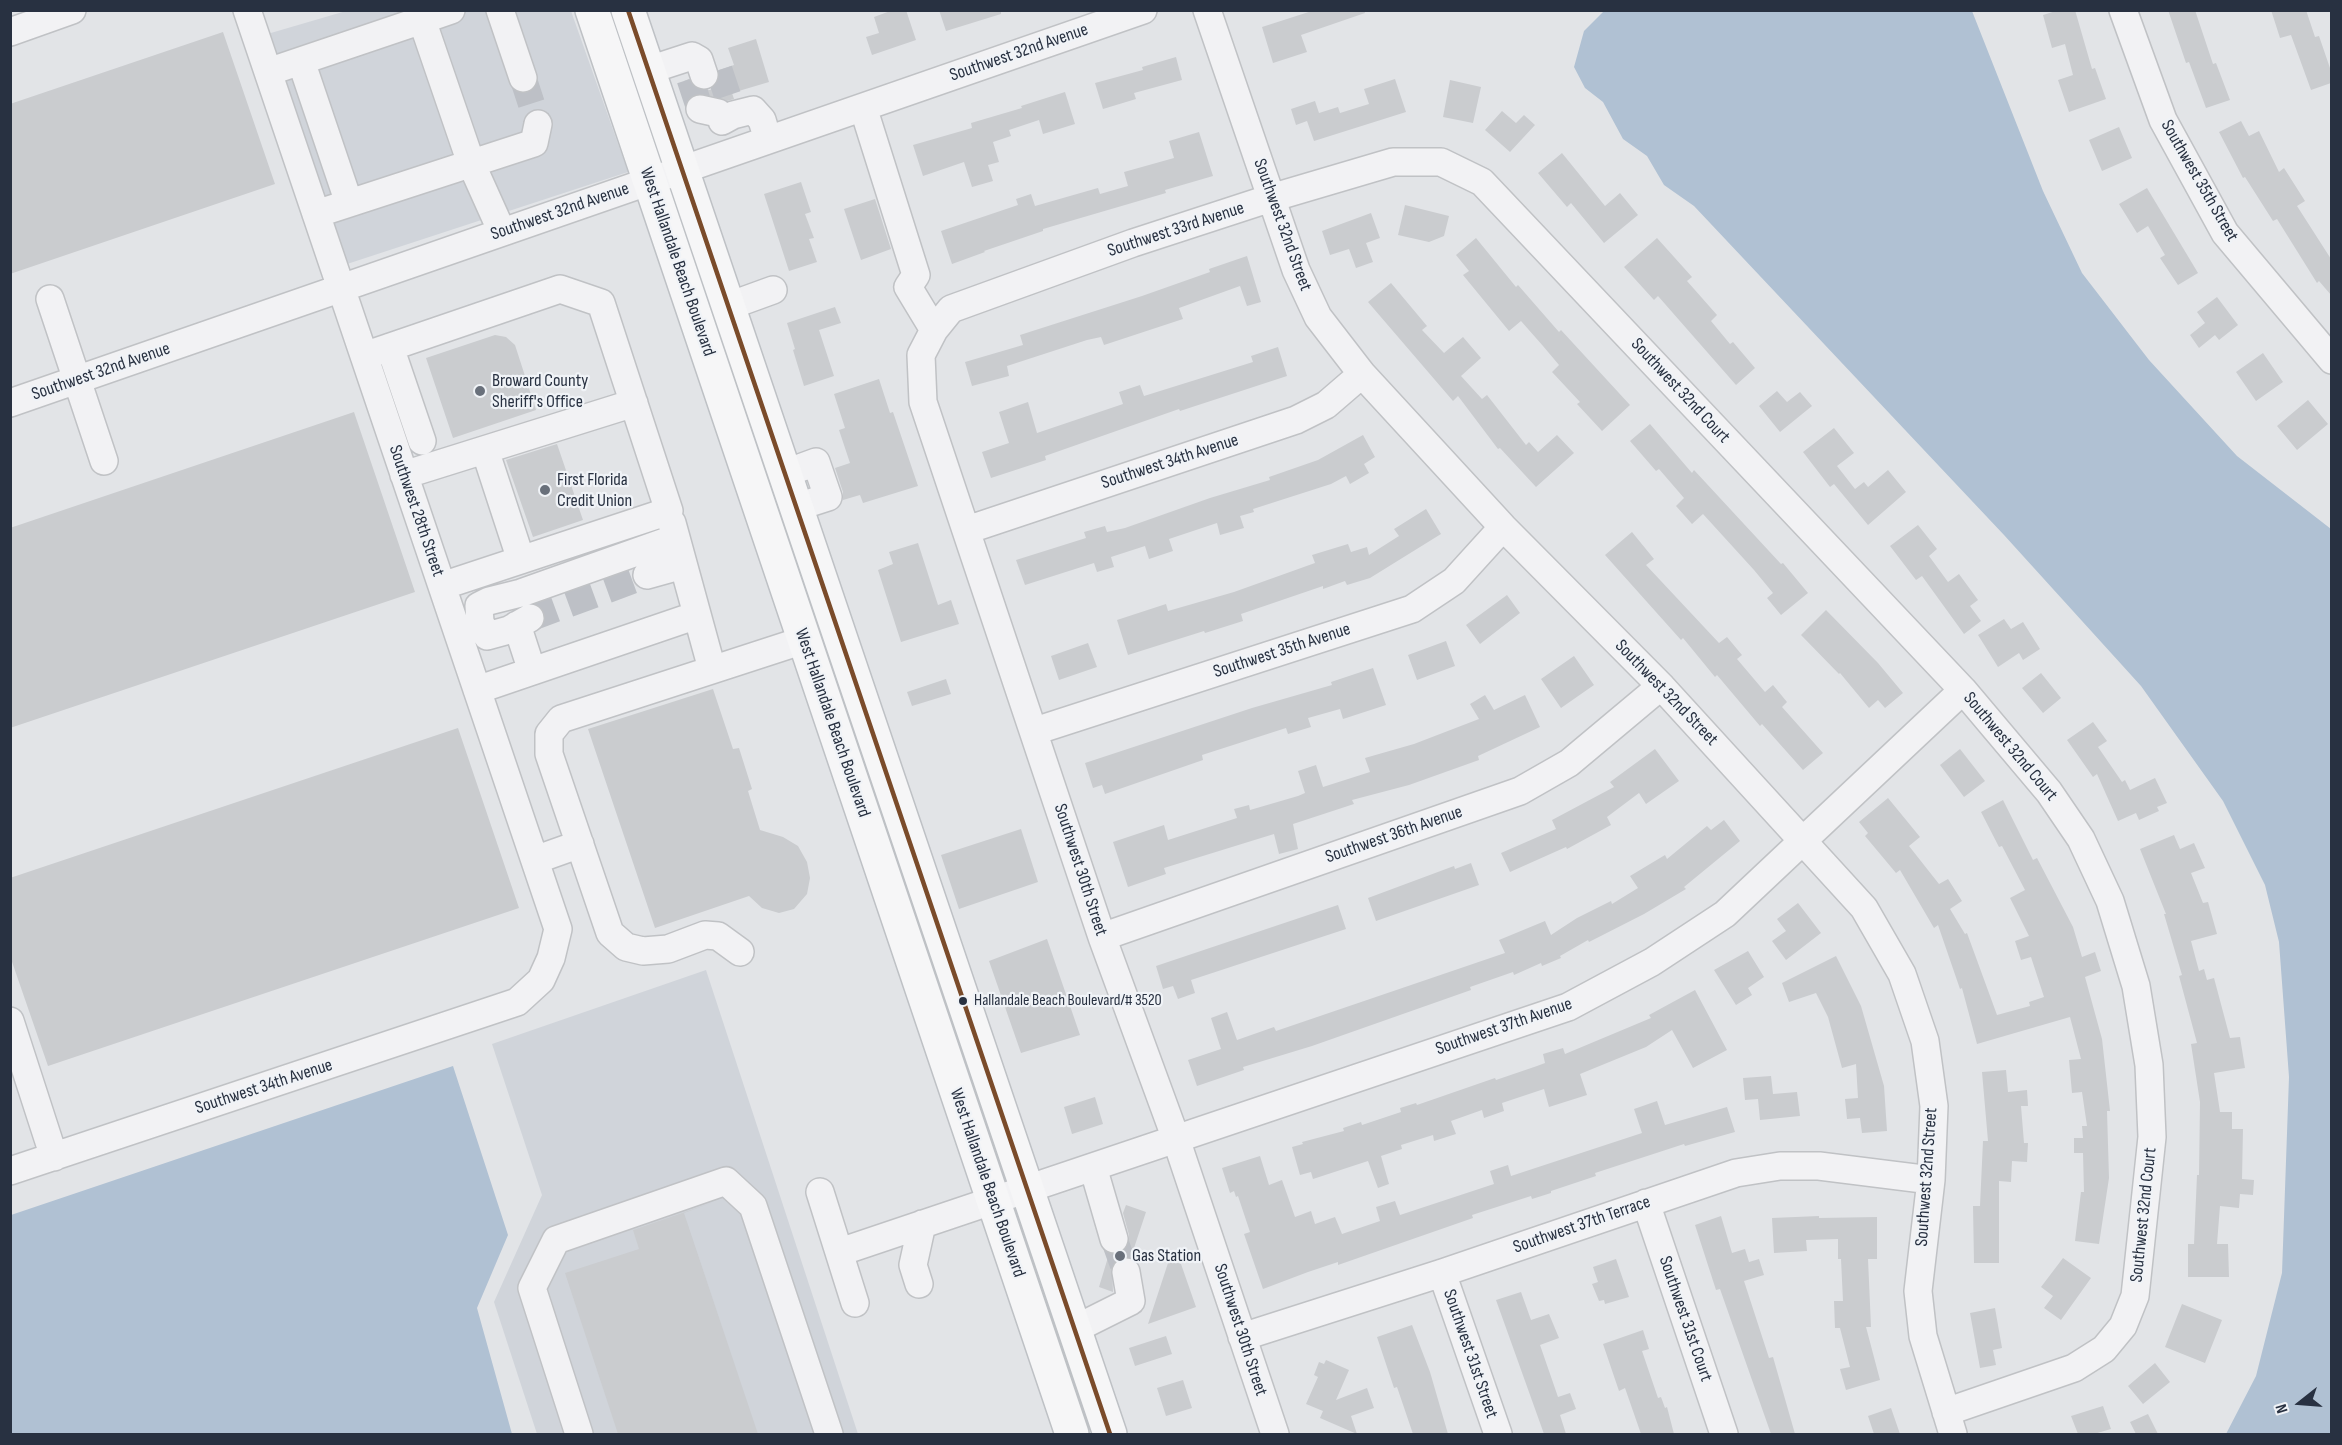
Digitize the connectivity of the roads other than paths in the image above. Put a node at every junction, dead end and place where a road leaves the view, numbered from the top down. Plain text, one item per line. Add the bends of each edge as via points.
1 (72, 10) edge
2 (247, 10) edge
3 (451, 10) edge
4 (500, 10) edge
5 (592, 10) edge
6 (628, 10) edge
7 (1143, 10) edge
8 (1207, 10) edge
9 (2123, 10) edge
10 (422, 20) junction
11 (10, 32) edge
12 (301, 61) junction
13 (649, 70) junction
14 (703, 71) tunnel mouth
15 (268, 72) junction
16 (523, 78) tunnel mouth
17 (863, 107) junction
18 (538, 124) dead end
19 (768, 140) junction
20 (730, 154) junction
21 (1440, 162) joint
22 (471, 163) junction
23 (683, 170) junction
24 (649, 181) junction
25 (1271, 198) junction
26 (349, 203) junction
27 (316, 214) junction
28 (502, 232) junction
29 (341, 288) junction
30 (773, 290) dead end
31 (50, 299) dead end
32 (729, 306) junction
33 (951, 309) joint
34 (934, 330) junction
35 (390, 347) junction
36 (364, 356) junction
37 (2331, 360) edge
38 (1362, 374) junction
39 (78, 380) junction
40 (10, 403) edge
41 (634, 403) junction
42 (422, 441) dead end
43 (485, 450) junction
44 (740, 450) junction
45 (104, 461) dead end
46 (404, 475) junction
47 (669, 511) junction
48 (1503, 527) junction
49 (967, 530) junction
50 (676, 538) junction
51 (521, 560) junction
52 (683, 565) junction
53 (647, 576) tunnel mouth
54 (442, 586) junction
55 (697, 615) junction
56 (837, 625) junction
57 (804, 640) junction
58 (711, 669) junction
59 (532, 671) junction
60 (1661, 686) junction
61 (477, 690) junction
62 (1963, 690) junction
63 (1035, 731) junction
64 (906, 827) junction
65 (1803, 841) junction
66 (580, 844) junction
67 (535, 860) junction
68 (1102, 938) junction
69 (740, 952) dead end
70 (517, 1002) joint
71 (10, 1021) edge
72 (1176, 1138) junction
73 (54, 1157) junction
74 (1093, 1167) junction
75 (10, 1171) edge
76 (1931, 1180) junction
77 (1028, 1189) junction
78 (820, 1192) dead end
79 (993, 1200) junction
80 (1646, 1203) junction
81 (922, 1224) junction
82 (1114, 1239) tunnel mouth
83 (840, 1252) junction
84 (1126, 1272) tunnel mouth
85 (1442, 1273) junction
86 (919, 1284) dead end
87 (855, 1303) dead end
88 (1075, 1329) junction
89 (1242, 1336) junction
90 (1950, 1423) edge
91 (579, 1434) edge
92 (829, 1434) edge
93 (1072, 1434) edge
94 (1110, 1434) edge
95 (1275, 1434) edge
96 (1497, 1434) edge
97 (1724, 1434) edge

1 - 11 street
2 - 15 street, Southwest 28th Street
3 - 10 street
4 - 16 street
5 - 24 main road, West Hallandale Beach Boulevard
6 - 13 main road, West Hallandale Beach Boulevard
7 - 17 street, Southwest 32nd Avenue
8 - 25 street, Southwest 32nd Street
9 - 37 street, Southwest 35th Street via 2163,120 2225,232
10 - 12 street
10 - 22 street
12 - 15 street
12 - 26 street
13 - 14 street via 692,56
13 - 23 main road, West Hallandale Beach Boulevard
15 - 27 street, Southwest 28th Street
17 - 19 street, Southwest 32nd Avenue
17 - 34 street via 916,275 908,287
18 - 22 street via 534,143
19 - 20 street, Southwest 32nd Avenue
19 - 20 street via 762,120 753,110 733,114 717,110
20 - 23 street, Southwest 32nd Avenue
21 - 25 street, Southwest 33rd Avenue via 1394,162
21 - 62 street, Southwest 32nd Court via 1482,182
22 - 26 street
22 - 28 street
23 - 24 street, Southwest 32nd Avenue
23 - 32 main road, West Hallandale Beach Boulevard
24 - 28 street, Southwest 32nd Avenue
24 - 44 main road, West Hallandale Beach Boulevard
25 - 33 street, Southwest 33rd Avenue
25 - 38 street, Southwest 32nd Street via 1296,270 1318,316
26 - 27 street
27 - 29 street, Southwest 28th Street
28 - 29 street, Southwest 32nd Avenue
29 - 36 street, Southwest 28th Street
29 - 39 street, Southwest 32nd Avenue
30 - 32 street
31 - 39 street
32 - 56 main road, West Hallandale Beach Boulevard
33 - 34 street, Southwest 30th Street
34 - 49 street, Southwest 30th Street via 921,355 923,402
35 - 36 street
35 - 41 street via 560,289 601,303
35 - 42 street
36 - 46 street, Southwest 28th Street
38 - 48 street, Southwest 32nd Street
38 - 49 street, Southwest 34th Avenue via 1326,405 1296,420
39 - 40 street, Southwest 32nd Avenue
39 - 45 street
41 - 43 street
41 - 47 street
43 - 46 street
43 - 51 street
44 - 56 main road via 768,481 808,599
44 - 57 main road, West Hallandale Beach Boulevard
46 - 54 street, Southwest 28th Street
47 - 50 street
47 - 51 street
48 - 60 street, Southwest 32nd Street
48 - 63 street, Southwest 35th Avenue via 1454,581 1412,609
49 - 63 street, Southwest 30th Street
50 - 52 street
50 - 59 street via 479,606 480,622 487,636 523,622
51 - 54 street
52 - 53 street
52 - 55 street
54 - 61 street, Southwest 28th Street
55 - 58 street
55 - 59 street
56 - 64 main road, West Hallandale Beach Boulevard
57 - 58 street
57 - 64 main road via 839,677 880,798
57 - 79 main road, West Hallandale Beach Boulevard
58 - 66 street via 561,719 549,734 549,754
59 - 61 street
60 - 65 street, Southwest 32nd Street
60 - 68 street, Southwest 36th Avenue via 1569,763 1520,791
61 - 67 street, Southwest 28th Street
62 - 65 street, Southwest 37th Avenue
62 - 90 street, Southwest 32nd Court via 2049,792 2080,839 2110,901 2136,986 2149,1065 2152,1137 2135,1296 2123,1326 2104,1349 2074,1368
63 - 68 street, Southwest 30th Street
64 - 77 main road, West Hallandale Beach Boulevard
65 - 72 street, Southwest 37th Avenue via 1725,914 1652,962 1568,1007
65 - 76 street, Southwest 32nd Street via 1864,908 1902,974 1925,1041 1934,1106
66 - 67 street
66 - 69 street via 610,933 626,947 643,951 669,949 705,935 718,936
67 - 70 street, Southwest 28th Street via 558,929 541,980
68 - 72 street, Southwest 30th Street
70 - 73 street, Southwest 34th Avenue
71 - 73 street
72 - 74 street, Southwest 37th Avenue
72 - 89 street, Southwest 30th Street
73 - 75 street, Southwest 34th Avenue
74 - 77 street, Southwest 37th Avenue
74 - 82 street
76 - 80 street, Southwest 37th Terrace via 1819,1166 1780,1166 1736,1173
76 - 90 street, Southwest 32nd Street via 1918,1291 1923,1336
77 - 79 street, Southwest 37th Avenue
77 - 88 main road, West Hallandale Beach Boulevard
78 - 83 street
79 - 81 street, Southwest 37th Avenue
79 - 93 main road, West Hallandale Beach Boulevard
80 - 85 street, Southwest 37th Terrace
80 - 97 street, Southwest 31st Court
81 - 83 street, Southwest 37th Avenue
81 - 86 street via 913,1265
83 - 87 street
84 - 88 street via 1131,1300
85 - 89 street, Southwest 37th Terrace
85 - 96 street, Southwest 31st Street
88 - 94 main road, West Hallandale Beach Boulevard
89 - 95 street, Southwest 30th Street
91 - 92 street via 532,1288 556,1240 726,1181 753,1206

